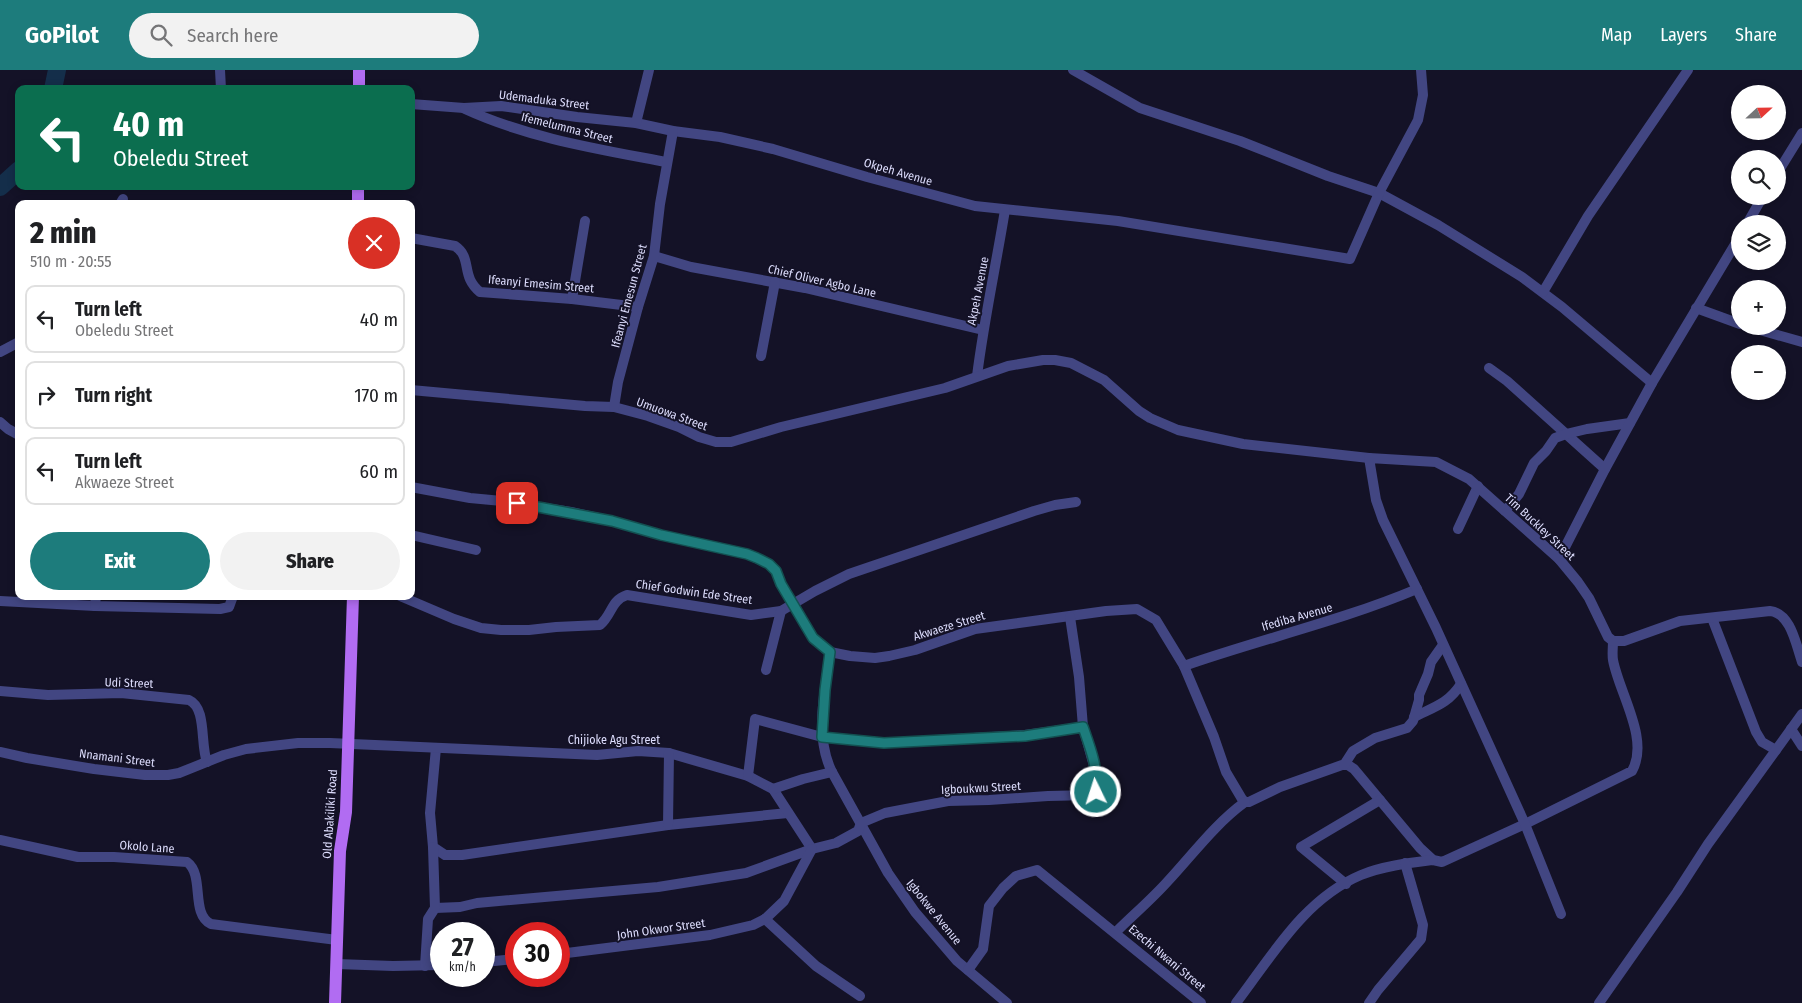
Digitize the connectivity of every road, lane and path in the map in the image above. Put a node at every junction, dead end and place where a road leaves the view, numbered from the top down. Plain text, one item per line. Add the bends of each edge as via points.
1 (220, 70) edge
2 (359, 70) edge
3 (648, 70) edge
4 (1073, 70) edge
5 (1421, 70) edge
6 (1688, 70) edge
7 (221, 85) edge
8 (359, 85) edge
9 (415, 104) edge
10 (464, 108) junction
11 (636, 123) junction
12 (673, 131) junction
13 (1802, 133) edge
14 (1786, 159) edge
15 (666, 162) junction
16 (1380, 193) junction
17 (1005, 210) junction
18 (585, 221) dead end
19 (415, 239) edge
20 (1731, 251) edge
21 (654, 256) junction
22 (775, 282) junction
23 (1542, 292) junction
24 (572, 299) junction
25 (638, 307) junction
26 (1696, 308) junction
27 (1731, 321) edge
28 (983, 330) junction
29 (1778, 335) edge
30 (1802, 342) edge
31 (15, 344) edge
32 (0, 352) edge
33 (761, 356) dead end
34 (1488, 368) dead end
35 (977, 376) junction
36 (1652, 383) junction
37 (415, 390) edge
38 (614, 407) junction
39 (0, 422) edge
40 (1630, 423) junction
41 (15, 432) edge
42 (1566, 434) junction
43 (1368, 458) junction
44 (1605, 469) junction
45 (1478, 486) junction
46 (415, 488) edge
47 (1076, 502) dead end
48 (1505, 511) junction
49 (1458, 529) dead end
50 (415, 536) edge
51 (476, 550) dead end
52 (1559, 559) junction
53 (1417, 590) junction
54 (232, 600) edge
55 (352, 600) edge
56 (409, 600) edge
57 (0, 601) edge
58 (96, 601) edge
59 (793, 604) junction
60 (781, 611) junction
61 (1070, 616) junction
62 (1712, 618) junction
63 (1613, 641) junction
64 (1443, 645) junction
65 (830, 652) junction
66 (1802, 662) edge
67 (1184, 666) junction
68 (766, 670) dead end
69 (1461, 684) junction
70 (0, 691) edge
71 (1802, 714) edge
72 (1414, 718) junction
73 (1083, 727) junction
74 (1792, 729) junction
75 (822, 737) junction
76 (347, 744) junction
77 (1802, 746) edge
78 (436, 748) junction
79 (1776, 750) junction
80 (0, 752) edge
81 (670, 753) junction
82 (207, 762) junction
83 (1344, 765) junction
84 (832, 772) junction
85 (748, 776) junction
86 (773, 789) junction
87 (1380, 800) junction
88 (1245, 802) junction
89 (788, 813) junction
90 (861, 823) junction
91 (1526, 824) junction
92 (668, 825) junction
93 (0, 840) edge
94 (433, 847) junction
95 (812, 850) junction
96 (1433, 860) junction
97 (1405, 863) junction
98 (1346, 884) junction
99 (435, 908) junction
100 (1561, 914) dead end
101 (765, 919) junction
102 (1116, 932) junction
103 (337, 940) junction
104 (570, 953) edge
105 (337, 964) junction
106 (426, 966) junction
107 (430, 966) edge
108 (968, 970) junction
109 (860, 996) dead end
110 (335, 1003) edge
111 (1007, 1003) edge
112 (1202, 1003) edge
113 (1236, 1003) edge
114 (1369, 1003) edge
115 (1599, 1003) edge

1 - 7 street
2 - 8 main road
3 - 11 street
4 - 16 street via 1140,108
5 - 16 street via 1423,95 1418,120
6 - 23 street via 1588,216
9 - 10 street, Udemaduka Street
10 - 11 street, Udemaduka Street via 501,106
10 - 15 street, Ifemelumma Street via 495,122 557,140
11 - 12 street, Udemaduka Street
12 - 15 street, Ifeanyi Emesun Street
12 - 17 street, Okpeh Avenue via 773,149 946,199
13 - 14 street
15 - 21 street, Ifeanyi Emesun Street
16 - 17 street, Okpeh Avenue via 1350,259 1118,221
16 - 23 street via 1438,225
17 - 28 street, Akpeh Avenue
18 - 24 street
19 - 24 street, Ifeanyi Emesim Street via 460,249 470,282 480,292
20 - 26 street
21 - 22 street, Chief Oliver Agbo Lane via 691,267
21 - 25 street, Ifeanyi Emesun Street
22 - 28 street, Chief Oliver Agbo Lane
22 - 33 street
23 - 36 street
24 - 25 street, Ifeanyi Emesim Street
25 - 38 street, Ifeanyi Emesun Street
26 - 27 street
26 - 36 street
28 - 35 street, Akpeh Avenue
29 - 30 street
31 - 32 street
34 - 42 street
35 - 38 street, Umuowa Street via 945,388 731,442 698,437 679,427
35 - 43 street, Umuowa Street via 1008,366 1061,360 1104,380 1139,411 1178,430 1243,444
36 - 40 street
37 - 38 street, Umuowa Street
39 - 41 street
40 - 42 street
40 - 44 street
42 - 44 street
42 - 48 street via 1555,438 1534,463 1519,494
43 - 45 street, Tim Buckley Street via 1436,462
43 - 53 street via 1384,520
44 - 52 street
45 - 48 street, Tim Buckley Street
45 - 49 street
46 - 59 street via 571,512 747,554 776,571
47 - 59 street, Chief Godwin Ede Street via 1034,511 870,566 832,581
48 - 52 street, Tim Buckley Street
50 - 51 street
52 - 63 street, Tim Buckley Street via 1578,582
53 - 64 street
53 - 67 street, Ifediba Avenue via 1348,616
54 - 58 street via 230,607 220,609
55 - 76 main road, Old Abakiliki Road
56 - 60 street, Chief Godwin Ede Street via 481,628 501,630 600,625 618,598 627,595 752,615
57 - 58 street
59 - 60 street, Chief Godwin Ede Street
59 - 65 street via 813,638
60 - 68 street
61 - 65 street, Akwaeze Street via 975,629 915,650 876,658
61 - 67 street, Akwaeze Street via 1137,609 1156,620
61 - 73 street
62 - 63 street via 1680,621 1624,641
62 - 66 street via 1779,612 1787,622
62 - 79 street via 1756,732 1762,742
63 - 91 street via 1613,660 1634,728 1638,750 1636,763 1632,771 1620,779
64 - 69 street
64 - 72 street via 1431,662
65 - 75 street, Igbokwe Avenue
67 - 88 street via 1226,772
69 - 72 street via 1443,704
69 - 91 street
70 - 82 street, Udi Street via 48,695 121,693 189,700 201,713
71 - 74 street
72 - 83 street via 1406,728 1375,738 1353,751
73 - 75 street via 1025,736 884,743
73 - 90 street, Igboukwu Street via 1097,784 1092,795 948,800 885,813
74 - 77 street
74 - 79 street
75 - 84 street, Igbokwe Avenue
75 - 85 street via 755,719
76 - 78 street, Chijioke Agu Street
76 - 82 street, Nnamani Street via 264,746
76 - 103 main road, Old Abakiliki Road
78 - 81 street, Chijioke Agu Street via 596,755 638,751
78 - 94 street via 430,813
79 - 115 street
80 - 82 street, Nnamani Street via 145,775 179,773
81 - 85 street, Chijioke Agu Street
81 - 92 street
83 - 87 street via 1354,769
83 - 88 street
84 - 86 street
84 - 90 street, Igbokwe Avenue
85 - 86 street, Chijioke Agu Street
86 - 89 street
87 - 96 street
87 - 98 street via 1302,847
88 - 102 street via 1232,811 1160,891
89 - 92 street
89 - 95 street
90 - 95 street, Igboukwu Street via 858,831 836,844
90 - 108 street, Igbokwe Avenue via 888,873 915,912
91 - 96 street via 1448,860
91 - 100 street
92 - 94 street via 462,855 445,855
93 - 103 street, Okolo Lane via 78,857 187,862 193,868 200,907 207,922
94 - 99 street
95 - 99 street, Igboukwu Street via 746,873 658,887
95 - 101 street, John Okwor Street via 784,900
96 - 97 street
97 - 98 street via 1361,875
97 - 114 street via 1423,926 1422,939
98 - 113 street via 1309,909
99 - 106 street via 428,919
101 - 104 street, John Okwor Street via 710,935
101 - 109 street via 816,966
102 - 108 street, Ezechi Nwani Street via 1037,870 1016,876 989,906 983,949
102 - 112 street, Ezechi Nwani Street
103 - 105 main road, Old Abakiliki Road
105 - 106 street
105 - 110 main road, Old Abakiliki Road
106 - 107 street
108 - 111 street, Igbokwe Avenue

